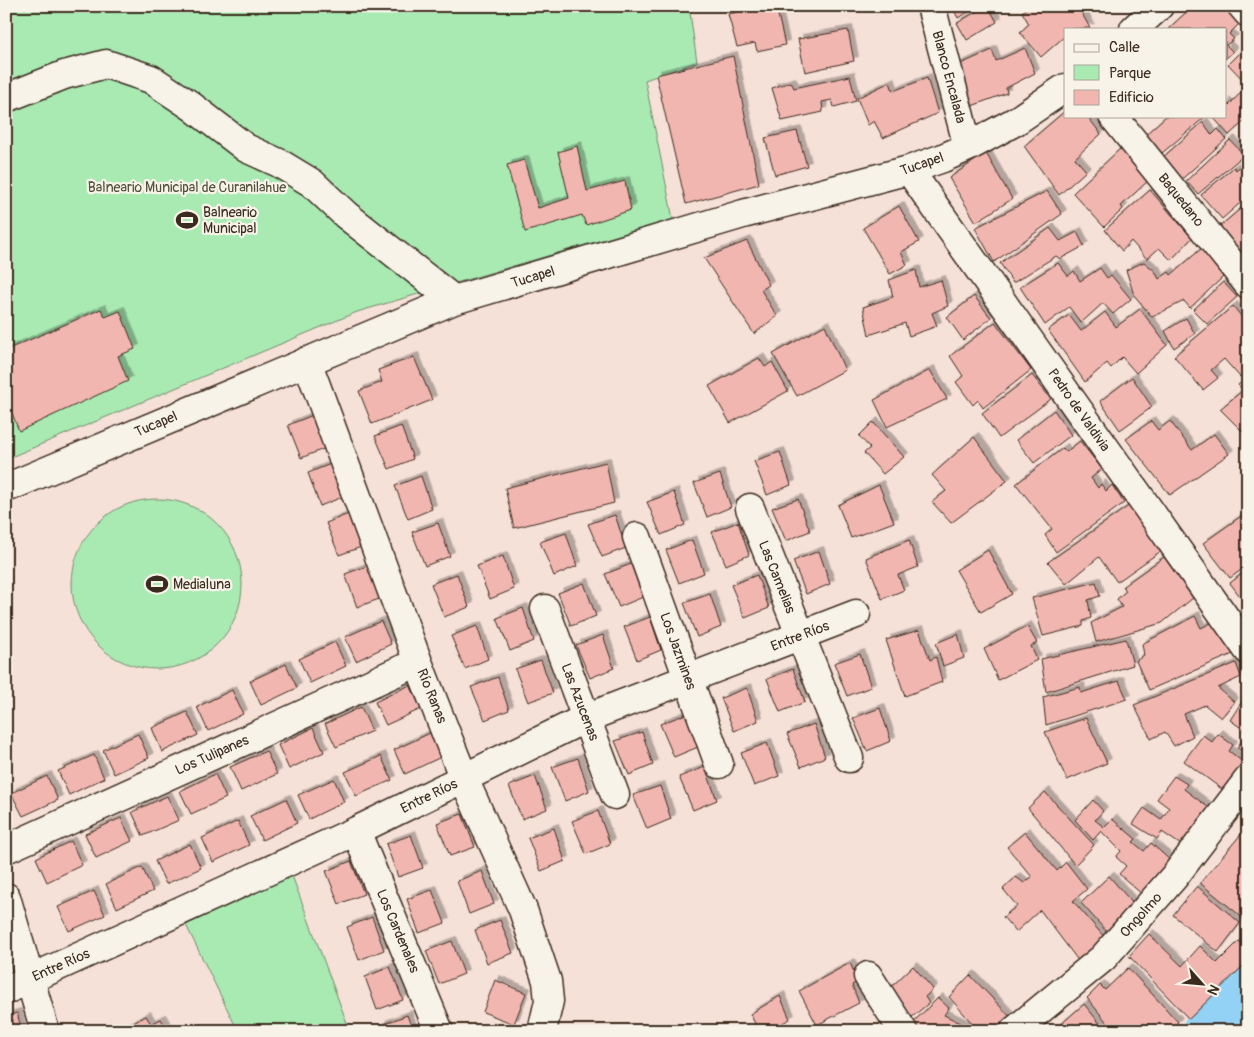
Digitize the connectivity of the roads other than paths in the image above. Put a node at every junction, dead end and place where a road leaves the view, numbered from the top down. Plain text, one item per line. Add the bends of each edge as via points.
1 (931, 6) edge
2 (1159, 6) edge
3 (1242, 6) edge
4 (1248, 13) edge
5 (1135, 28) edge
6 (1064, 89) edge
7 (6, 98) edge
8 (1115, 118) edge
9 (968, 147) junction
10 (909, 170) junction
11 (1248, 284) edge
12 (454, 300) junction
13 (307, 361) junction
14 (6, 488) edge
15 (750, 508) dead end
16 (638, 537) dead end
17 (545, 609) dead end
18 (856, 614) dead end
19 (800, 635) junction
20 (1248, 650) edge
21 (418, 662) junction
22 (689, 680) junction
23 (586, 718) junction
24 (849, 758) dead end
25 (719, 764) dead end
26 (464, 779) junction
27 (1248, 780) edge
28 (615, 795) dead end
29 (356, 831) junction
30 (6, 848) edge
31 (6, 897) edge
32 (868, 976) dead end
33 (18, 985) edge
34 (45, 1031) edge
35 (439, 1031) edge
36 (542, 1031) edge
37 (904, 1031) edge
38 (1014, 1031) edge

1 - 9 street, Blanco Encalada
2 - 5 street
3 - 4 street
6 - 9 street, Tucapel via 1016,121
7 - 12 street via 64,75 106,64 151,79 246,148 312,183 346,215
8 - 11 street, Baquedano
9 - 10 street, Tucapel
10 - 12 street, Tucapel via 742,214
10 - 20 street, Pedro de Valdivia
12 - 13 street, Tucapel
13 - 14 street, Tucapel
13 - 21 street, Río Ranas
15 - 19 street, Las Camelias
16 - 22 street, Los Jazmines
17 - 23 street, Las Azucenas
18 - 19 street, Entre Ríos
19 - 22 street, Entre Ríos
19 - 24 street, Las Camelias
21 - 26 street, Río Ranas
21 - 30 street, Los Tulipanes
22 - 23 street, Entre Ríos
22 - 25 street, Los Jazmines
23 - 26 street, Entre Ríos
23 - 28 street, Las Azucenas
26 - 29 street, Entre Ríos
26 - 36 street, Río Ranas via 523,910 547,981 549,1001
27 - 38 street, Ongolmo via 1174,877 1103,958
29 - 33 street, Entre Ríos
29 - 35 street, Los Cardenales
31 - 33 street
32 - 37 street
33 - 34 street

